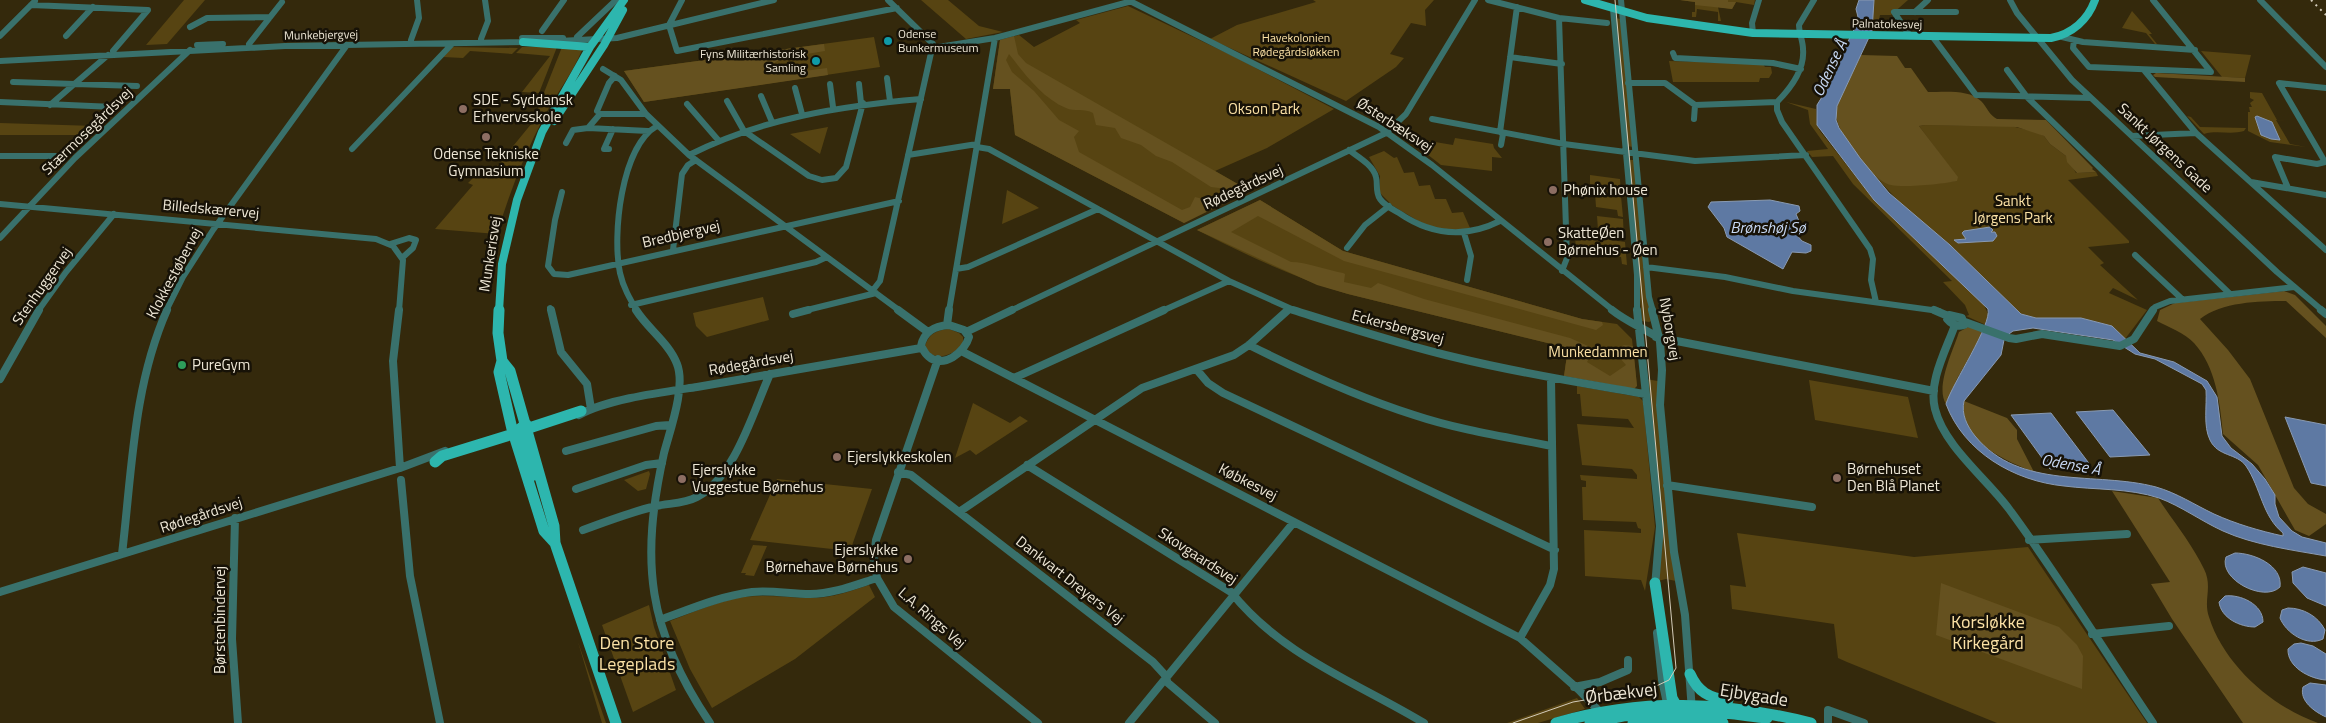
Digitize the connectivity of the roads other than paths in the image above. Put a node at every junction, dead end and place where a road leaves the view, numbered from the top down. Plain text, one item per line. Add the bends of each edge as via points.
1 (36, 0) edge
2 (416, 0) edge
3 (485, 0) edge
4 (564, 0) edge
5 (616, 0) edge
6 (624, 0) edge
7 (629, 0) edge
8 (682, 0) edge
9 (774, 0) edge
10 (888, 0) edge
11 (1131, 0) edge
12 (1475, 0) edge
13 (1488, 0) edge
14 (1585, 0) edge
15 (1612, 0) edge
16 (1621, 0) edge
17 (1759, 0) edge
18 (1814, 0) edge
19 (1928, 0) edge
20 (2010, 0) edge
21 (2095, 0) edge
22 (2153, 0) edge
23 (2260, 0) edge
24 (282, 2) dead end
25 (31, 5) junction
26 (93, 7) junction
27 (1517, 7) junction
28 (897, 8) junction
29 (1613, 10) junction
30 (1915, 12) junction
31 (1956, 12) dead end
32 (1622, 13) junction
33 (270, 17) junction
34 (1559, 18) junction
35 (1607, 23) dead end
36 (669, 25) junction
37 (190, 27) dead end
38 (542, 31) dead end
39 (1753, 33) junction
40 (1800, 34) junction
41 (0, 36) edge
42 (66, 36) dead end
43 (1910, 36) junction
44 (1932, 36) junction
45 (2062, 37) junction
46 (577, 38) junction
47 (995, 38) junction
48 (2038, 38) junction
49 (481, 39) junction
50 (600, 39) junction
51 (411, 40) junction
52 (2074, 40) junction
53 (523, 42) joint
54 (250, 44) junction
55 (452, 44) junction
56 (347, 45) junction
57 (192, 48) junction
58 (932, 48) junction
59 (2194, 50) junction
60 (111, 53) junction
61 (1674, 53) dead end
62 (1510, 56) junction
63 (0, 57) edge
64 (0, 61) edge
65 (1562, 64) junction
66 (2326, 67) edge
67 (603, 69) dead end
68 (1801, 69) junction
69 (2007, 70) dead end
70 (2144, 70) junction
71 (615, 76) junction
72 (886, 78) dead end
73 (13, 82) dead end
74 (1628, 83) junction
75 (74, 84) junction
76 (830, 84) dead end
77 (859, 84) dead end
78 (137, 86) dead end
79 (795, 88) dead end
80 (2326, 88) edge
81 (761, 96) dead end
82 (2027, 97) junction
83 (2091, 98) junction
84 (921, 99) junction
85 (727, 101) dead end
86 (890, 101) junction
87 (0, 102) edge
88 (1777, 102) junction
89 (862, 103) junction
90 (687, 104) dead end
91 (50, 105) junction
92 (1695, 105) junction
93 (114, 107) dead end
94 (833, 108) junction
95 (597, 111) dead end
96 (646, 114) junction
97 (802, 114) junction
98 (1432, 119) dead end
99 (1694, 119) dead end
100 (772, 122) junction
101 (657, 126) junction
102 (588, 128) junction
103 (613, 129) junction
104 (648, 131) junction
105 (744, 131) junction
106 (1500, 132) junction
107 (1386, 133) junction
108 (2196, 133) junction
109 (2132, 136) junction
110 (719, 141) junction
111 (566, 143) dead end
112 (1564, 144) junction
113 (1502, 145) dead end
114 (977, 146) junction
115 (352, 149) dead end
116 (609, 149) dead end
117 (1349, 150) junction
118 (1626, 152) junction
119 (1635, 154) junction
120 (689, 155) junction
121 (1806, 155) junction
122 (0, 156) edge
123 (62, 156) dead end
124 (908, 156) junction
125 (534, 157) junction
126 (696, 160) junction
127 (2251, 182) junction
128 (2288, 188) junction
129 (562, 192) dead end
130 (2326, 195) edge
131 (899, 201) junction
132 (0, 204) edge
133 (29, 206) junction
134 (1388, 206) junction
135 (1098, 209) junction
136 (114, 214) junction
137 (1500, 221) junction
138 (217, 224) junction
139 (784, 225) junction
140 (1464, 233) junction
141 (0, 238) edge
142 (1157, 242) junction
143 (390, 244) junction
144 (1347, 248) dead end
145 (673, 250) junction
146 (2326, 250) edge
147 (2135, 255) dead end
148 (827, 257) junction
149 (402, 258) junction
150 (619, 263) junction
151 (1646, 267) junction
152 (956, 269) junction
153 (1562, 271) junction
154 (1467, 280) dead end
155 (1229, 281) junction
156 (2294, 287) junction
157 (875, 292) junction
158 (2230, 294) junction
159 (2182, 299) junction
160 (1876, 302) junction
161 (631, 305) junction
162 (2314, 305) junction
163 (550, 308) dead end
164 (1289, 309) junction
165 (793, 314) dead end
166 (2326, 314) edge
167 (1948, 316) junction
168 (2326, 319) edge
169 (1965, 322) junction
170 (947, 325) junction
171 (1955, 325) junction
172 (1638, 330) junction
173 (928, 332) junction
174 (966, 332) junction
175 (1659, 338) junction
176 (1249, 345) junction
177 (921, 348) junction
178 (963, 352) junction
179 (938, 359) junction
180 (502, 361) junction
181 (1197, 370) junction
182 (770, 374) junction
183 (1014, 378) junction
184 (1551, 378) junction
185 (0, 379) edge
186 (678, 390) junction
187 (1934, 391) junction
188 (1645, 394) junction
189 (586, 410) junction
190 (1095, 420) junction
191 (670, 425) junction
192 (520, 431) junction
193 (1552, 446) junction
194 (566, 451) dead end
195 (435, 462) joint
196 (662, 463) junction
197 (410, 464) junction
198 (1027, 465) junction
199 (400, 468) junction
200 (898, 472) junction
201 (401, 480) dead end
202 (1667, 485) junction
203 (576, 489) dead end
204 (653, 507) junction
205 (1812, 507) dead end
206 (959, 512) junction
207 (235, 518) junction
208 (1294, 522) junction
209 (583, 530) dead end
210 (2127, 534) dead end
211 (2029, 540) junction
212 (555, 543) junction
213 (1555, 550) junction
214 (122, 554) junction
215 (877, 578) junction
216 (1655, 584) joint
217 (0, 592) edge
218 (1234, 595) junction
219 (660, 620) junction
220 (2170, 626) dead end
221 (2092, 634) junction
222 (1520, 638) junction
223 (1628, 660) dead end
224 (1690, 674) junction
225 (1166, 679) junction
226 (1574, 687) junction
227 (1598, 711) junction
228 (1680, 715) edge
229 (1784, 716) junction
230 (238, 723) edge
231 (440, 723) edge
232 (616, 723) edge
233 (710, 723) edge
234 (1038, 723) edge
235 (1129, 723) edge
236 (1214, 723) edge
237 (1424, 723) edge
238 (1556, 723) edge
239 (1590, 723) edge
240 (1633, 723) edge
241 (1723, 723) edge
242 (1811, 723) edge
243 (1828, 723) edge
244 (1864, 723) edge
245 (2152, 723) edge

1 - 25 street
2 - 51 street via 419,18
3 - 49 street via 488,18
4 - 38 street
5 - 46 street
6 - 50 main road
7 - 50 main road, Munkerisvej
8 - 36 street
9 - 36 street, Munkebjergvej
10 - 28 street
11 - 47 street
11 - 107 street, Østerbæksvej via 1352,112
12 - 107 street, Rødegårdsvej via 1406,114
13 - 27 street
14 - 29 main road
15 - 29 main road, Nyborgvej
16 - 32 street, Nyborgvej
17 - 39 street via 1752,23
18 - 40 street via 1799,23
19 - 30 street
20 - 48 street, Sankt Jørgens Gade
21 - 45 main road via 2082,22
22 - 59 street
23 - 66 street
24 - 33 street, Munkebjergvej
25 - 26 street
25 - 41 street
26 - 42 street
26 - 60 street via 148,10
27 - 34 street
27 - 62 street
28 - 36 street via 677,51
28 - 58 street via 933,44
29 - 32 main road
29 - 118 street, Nyborgvej
30 - 31 street
30 - 43 street via 1894,12
32 - 39 main road, Palnatokesvej
32 - 74 street, Nyborgvej
33 - 37 street, Munkebjergvej via 207,18
33 - 54 street, Munkebjergvej
34 - 35 street
34 - 65 street
36 - 50 street, Munkebjergvej
39 - 40 main road, Palnatokesvej
40 - 43 main road, Palnatokesvej
40 - 68 street via 1804,57
43 - 44 main road, Palnatokesvej
44 - 48 main road, Palnatokesvej
44 - 82 street via 1976,96
45 - 48 main road, Palnatokesvej
45 - 52 street
46 - 49 street, Munkebjergvej
46 - 50 street, Munkebjergvej
47 - 58 street
47 - 114 street
48 - 83 street, Sankt Jørgens Gade
49 - 51 street, Munkebjergvej
50 - 53 main road via 584,45
50 - 125 main road, Munkerisvej via 579,84
50 - 125 main road, Munkerisvej via 550,116
51 - 54 street, Munkebjergvej
52 - 59 street
52 - 70 street via 2074,48 2088,67
53 - 55 street, Munkebjergvej
54 - 57 street, Munkebjergvej
55 - 56 street, Munkebjergvej
55 - 115 street
56 - 57 street, Munkebjergvej
56 - 138 street, Klokkestøbervej
57 - 60 street, Munkebjergvej
57 - 133 street, Stærmosegårdsvej
58 - 84 street
59 - 70 street via 2212,71
60 - 63 street, Munkebjergvej
60 - 64 street, Munkebjergvej
60 - 75 street
61 - 68 street via 1675,58 1773,63
62 - 65 street
62 - 106 street
65 - 112 street
67 - 71 street
68 - 88 street
69 - 82 street
70 - 108 street
71 - 95 street
71 - 96 street
72 - 86 street
73 - 75 street
74 - 92 street via 1665,83
74 - 119 street, Nyborgvej
75 - 78 street
75 - 91 street
76 - 94 street
77 - 89 street
79 - 97 street
80 - 128 street via 2279,83 2325,162 2317,164 2275,156
81 - 100 street
82 - 83 street
82 - 158 street
83 - 109 street, Sankt Jørgens Gade
84 - 86 street
84 - 124 street
85 - 105 street
86 - 89 street
87 - 91 street
88 - 92 street
88 - 121 street via 1782,122
89 - 94 street
89 - 105 street via 844,171 827,180 814,179
90 - 110 street
91 - 93 street
92 - 99 street
94 - 97 street
96 - 101 street
96 - 102 street via 600,114
97 - 100 street
98 - 106 street
100 - 105 street
101 - 104 street
101 - 120 street
102 - 103 street
102 - 111 street via 573,130
103 - 104 street
103 - 116 street via 604,149
104 - 150 street via 631,162 619,203 616,233
105 - 110 street
106 - 112 street
106 - 113 street via 1503,134
107 - 117 street, Rødegårdsvej
107 - 137 street, Østerbæksvej
108 - 109 street
108 - 127 street
109 - 156 street, Sankt Jørgens Gade
110 - 120 street
112 - 118 street
112 - 153 street via 1567,258
114 - 124 street
114 - 135 street, Eckersbergsvej via 989,149
114 - 152 street
117 - 134 street via 1371,168 1376,176 1378,196
117 - 142 street, Rødegårdsvej
118 - 119 street
118 - 172 street, Nyborgvej via 1637,275
119 - 121 street via 1695,161
119 - 151 street, Nyborgvej
120 - 126 street
121 - 160 street via 1870,249
122 - 123 street
124 - 131 street
125 - 180 main road, Munkerisvej via 517,200 502,264 498,333
126 - 139 street
126 - 145 street via 682,174
127 - 128 street
127 - 146 street
128 - 130 street
129 - 150 street, Bredbjergvej via 550,250 548,266 551,271 568,276
131 - 139 street, Bredbjergvej
131 - 157 street
132 - 133 street, Billedskærervej
133 - 136 street, Billedskærervej
133 - 141 street, Stærmosegårdsvej
134 - 140 street via 1423,226 1448,233
134 - 144 street via 1365,225
135 - 142 street, Eckersbergsvej
135 - 152 street via 968,267
136 - 138 street, Billedskærervej
136 - 185 street, Stenhuggervej via 41,307
137 - 140 street via 1475,232
137 - 153 street, Østerbæksvej
138 - 143 street, Billedskærervej via 370,238
138 - 214 street, Klokkestøbervej via 179,286 150,354 138,411
139 - 145 street, Bredbjergvej
139 - 148 street
140 - 154 street via 1471,256
142 - 155 street, Eckersbergsvej
142 - 174 street, Rødegårdsvej
143 - 149 street
143 - 149 street, Billedskærervej via 409,238 416,240 413,248
145 - 150 street, Bredbjergvej
147 - 159 street
148 - 157 street
148 - 161 street
149 - 199 street via 404,267 393,361
150 - 161 street
151 - 160 street
151 - 175 street, Nyborgvej via 1650,306
152 - 170 street
153 - 172 street, Østerbæksvej via 1624,325
155 - 164 street, Eckersbergsvej
155 - 183 street
156 - 158 street
156 - 162 street, Sankt Jørgens Gade
157 - 165 street
157 - 173 street
158 - 159 street
159 - 169 street via 2155,307 2129,343 2120,346 2042,334 2009,338
160 - 167 street via 1932,309
161 - 186 street via 677,364
162 - 166 street, Sankt Jørgens Gade
162 - 168 street, Sankt Jørgens Gade
163 - 189 street via 559,347 587,384
164 - 176 street
164 - 184 street, Eckersbergsvej via 1415,347
167 - 169 street via 1959,316
167 - 171 street via 1949,322
169 - 171 street via 1962,326
170 - 173 street
170 - 174 street
171 - 187 street
172 - 175 street, Østerbæksvej
172 - 188 street, Nyborgvej
173 - 177 street via 922,339
174 - 178 street via 969,342
175 - 187 street, Østerbæksvej
175 - 202 street, Nyborgvej via 1662,370 1660,405
176 - 181 street via 1234,356
176 - 193 street via 1318,379 1378,403 1439,423
177 - 179 street via 927,355
177 - 182 street, Rødegårdsvej
178 - 179 street
178 - 183 street, Købkesvej
179 - 200 street, L.A. Rings Vej
180 - 192 main road, Munkerisvej via 510,371
180 - 192 main road, Munkerisvej via 499,372 502,384 507,387
181 - 190 street via 1142,388
181 - 213 street via 1223,393
182 - 186 street, Rødegårdsvej
182 - 204 street via 718,481 698,497
183 - 190 street, Købkesvej
184 - 188 street, Eckersbergsvej
184 - 193 street
186 - 189 street, Rødegårdsvej
186 - 191 street
187 - 211 street via 1939,420 1950,438 2008,508
188 - 216 street, Nyborgvej via 1660,526
189 - 192 main road
190 - 198 street
190 - 208 street, Købkesvej
191 - 194 street
191 - 196 street
192 - 195 main road via 442,456
192 - 197 street, Rødegårdsvej
192 - 212 main road, Munkerisvej via 545,494
192 - 212 main road, Munkerisvej via 544,531
193 - 213 street
195 - 197 street, Rødegårdsvej
196 - 203 street via 646,465
196 - 204 street
197 - 199 street, Rødegårdsvej
198 - 206 street
198 - 218 street, Skovgaardsvej
199 - 207 street, Rødegårdsvej
200 - 206 street, Dankvart Dreyers Vej via 911,475
200 - 215 street, L.A. Rings Vej via 876,540 874,560
201 - 231 street via 410,576
202 - 205 street
202 - 224 street, Nyborgvej
204 - 209 street
204 - 219 street via 651,570
206 - 225 street, Dankvart Dreyers Vej via 1153,662
207 - 214 street, Rødegårdsvej
207 - 230 street, Børstenbindervej via 232,639
208 - 218 street
208 - 222 street, Købkesvej
210 - 211 street
211 - 221 street
212 - 232 main road, Munkerisvej
213 - 222 street via 1550,585
214 - 217 street, Rødegårdsvej
215 - 219 street via 828,593 744,593
215 - 234 street, L.A. Rings Vej via 894,607
216 - 228 main road via 1669,686
218 - 225 street
218 - 237 street, Skovgaardsvej via 1257,622 1282,642
219 - 233 street via 690,693
220 - 221 street
221 - 245 street
222 - 226 street, Købkesvej
223 - 226 street via 1628,670 1600,682
224 - 228 street, Nyborgvej
224 - 229 main road via 1695,685 1707,696 1761,705
225 - 235 street
225 - 236 street, Dankvart Dreyers Vej
226 - 227 street, Købkesvej
227 - 228 main road, Ørbækvej
227 - 238 main road, Ørbækvej
228 - 229 main road
228 - 239 main road via 1623,716
228 - 240 main road, Ørbækvej
228 - 241 main road, Ejbygade
229 - 242 main road, Ejbygade
243 - 244 street via 1828,710 1831,710

